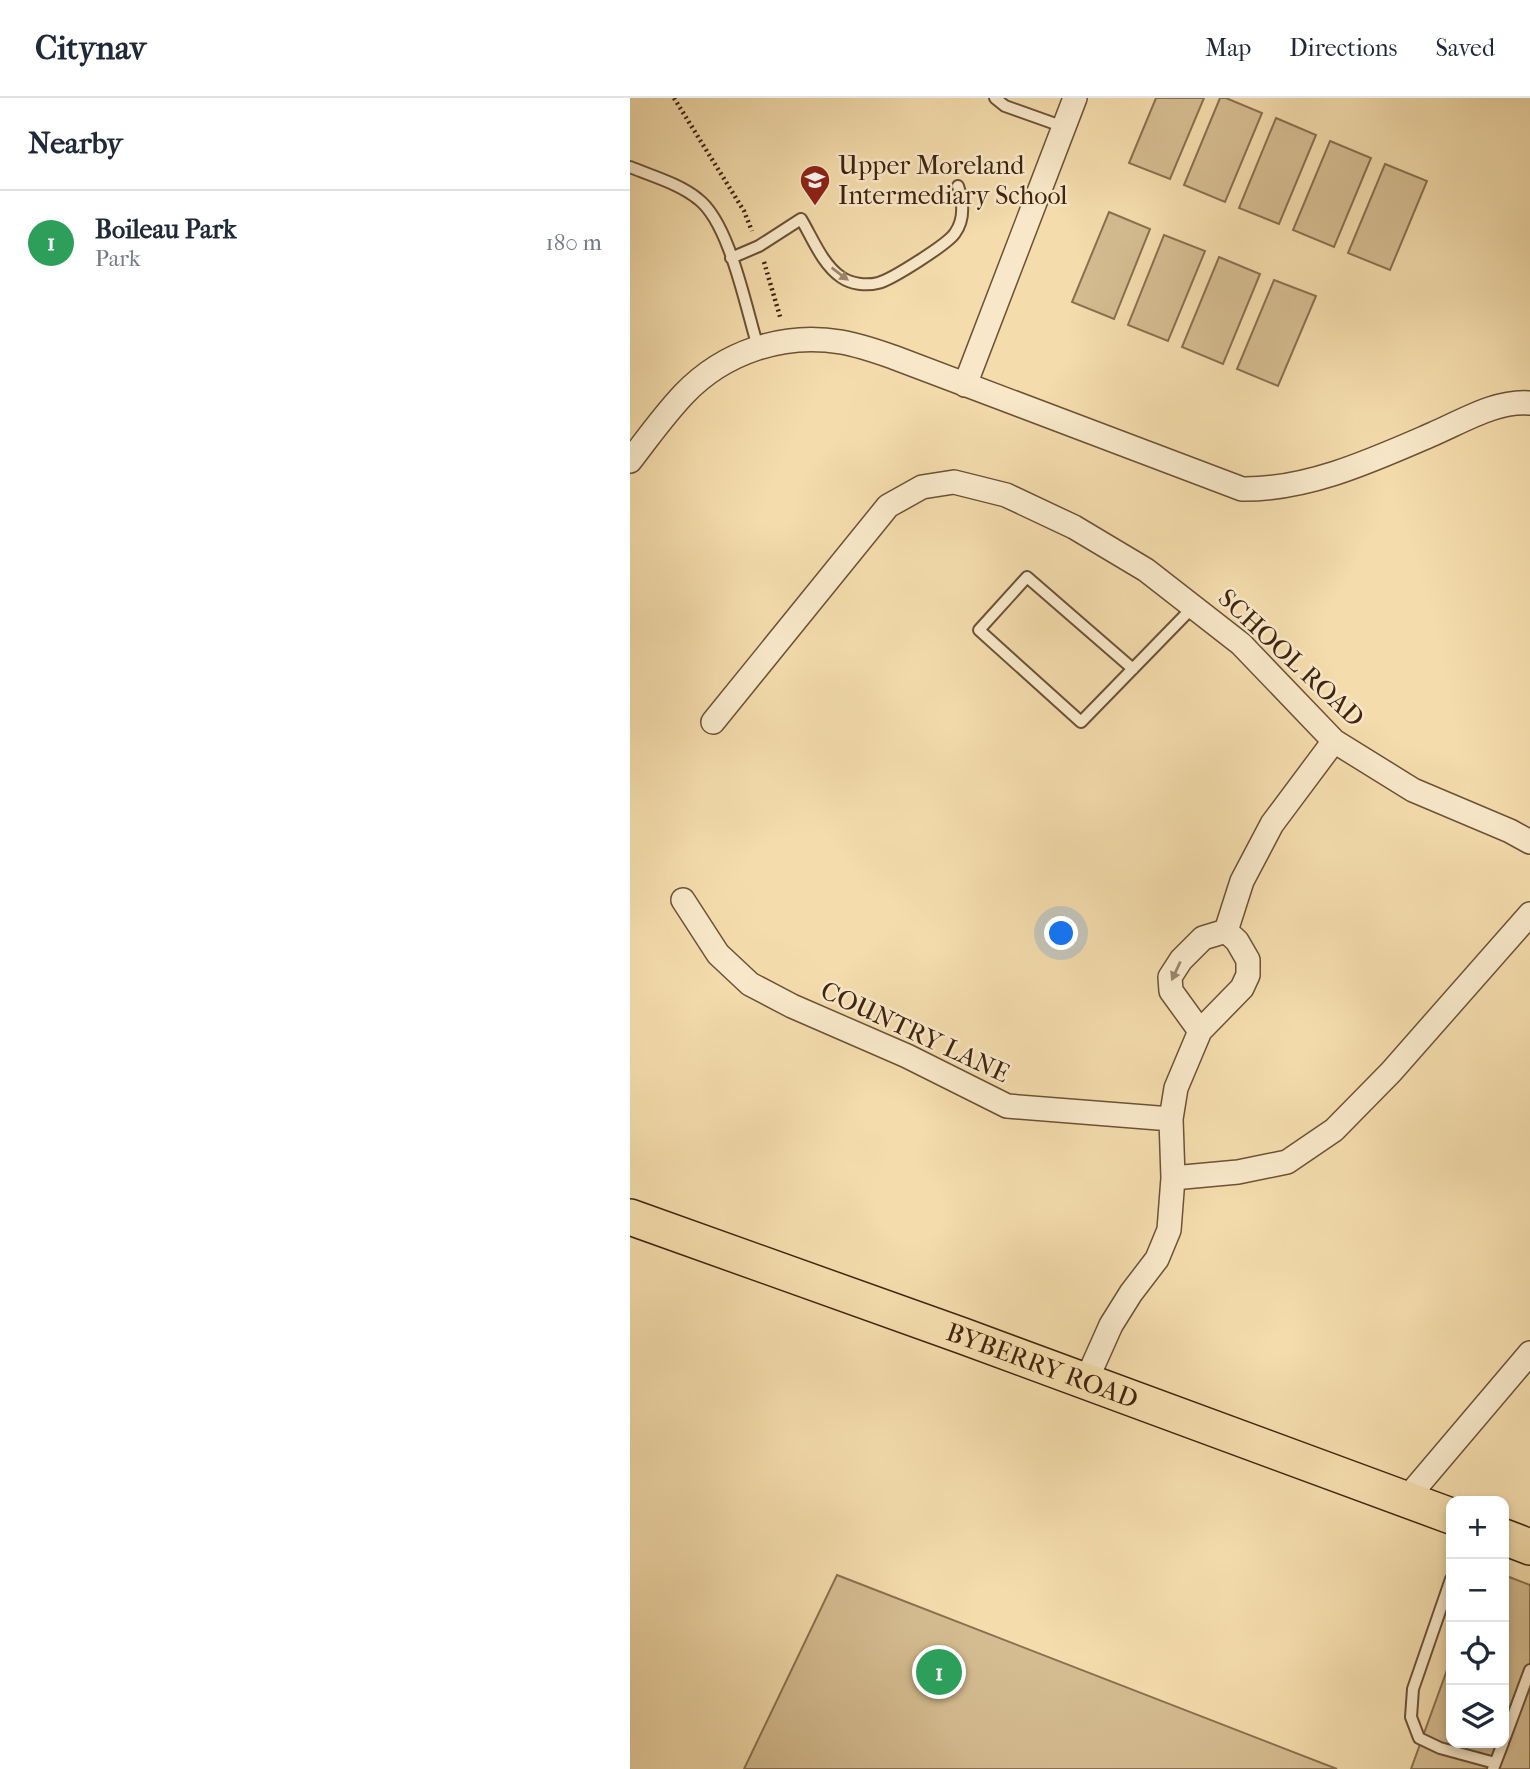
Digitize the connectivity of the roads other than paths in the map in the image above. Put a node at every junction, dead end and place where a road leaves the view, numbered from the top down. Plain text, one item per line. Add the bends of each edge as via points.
1 (995, 98) edge
2 (1075, 98) edge
3 (1064, 127) junction
4 (630, 167) edge
5 (958, 186) dead end
6 (731, 258) junction
7 (758, 347) junction
8 (965, 385) junction
9 (1530, 403) edge
10 (630, 461) edge
11 (1194, 606) junction
12 (1133, 669) junction
13 (713, 722) dead end
14 (1334, 741) junction
15 (1530, 842) edge
16 (683, 900) dead end
17 (1530, 914) edge
18 (1226, 930) junction
19 (1200, 1031) junction
20 (1171, 1119) junction
21 (1173, 1178) junction
22 (630, 1217) edge
23 (1530, 1353) edge
24 (1086, 1381) junction
25 (1407, 1498) junction
26 (1446, 1514) edge
27 (1509, 1538) edge
28 (1530, 1547) edge
29 (1446, 1593) edge
30 (1530, 1670) edge
31 (1509, 1726) edge
32 (1501, 1748) edge
33 (1494, 1766) edge

1 - 3 lane
2 - 3 street
3 - 8 street
4 - 6 lane via 697,197 714,217
6 -> 5 lane via 801,219 842,278 877,283 955,234 962,211
6 - 7 lane
7 - 8 street via 819,339 842,342
7 - 10 street via 703,376
8 - 9 street via 1242,489 1350,468 1501,406
11 - 12 lane
11 - 13 street, SCHOOL ROAD via 1146,570 1074,527 1006,495 954,482 922,487 888,506
11 - 14 street, SCHOOL ROAD via 1241,644
12 - 12 lane via 1081,722 979,630 1027,577
14 - 15 street, SCHOOL ROAD via 1413,790
14 - 18 street via 1272,824 1242,881
16 - 20 street, COUNTRY LANE via 718,954 750,984 1007,1106
17 - 21 street via 1334,1130 1287,1162
18 - 19 street via 1248,960 1248,975 1242,988
18 -> 19 street via 1203,938 1170,977 1171,991
19 - 20 street via 1176,1088
20 - 21 street
21 - 24 street via 1169,1230 1157,1259 1111,1325
22 - 24 main road, BYBERRY ROAD
23 - 25 street
24 - 25 main road, BYBERRY ROAD
25 - 26 main road, BYBERRY ROAD
27 - 28 main road
29 - 33 lane via 1413,1689 1411,1717 1419,1738
30 - 31 lane
32 - 33 lane

